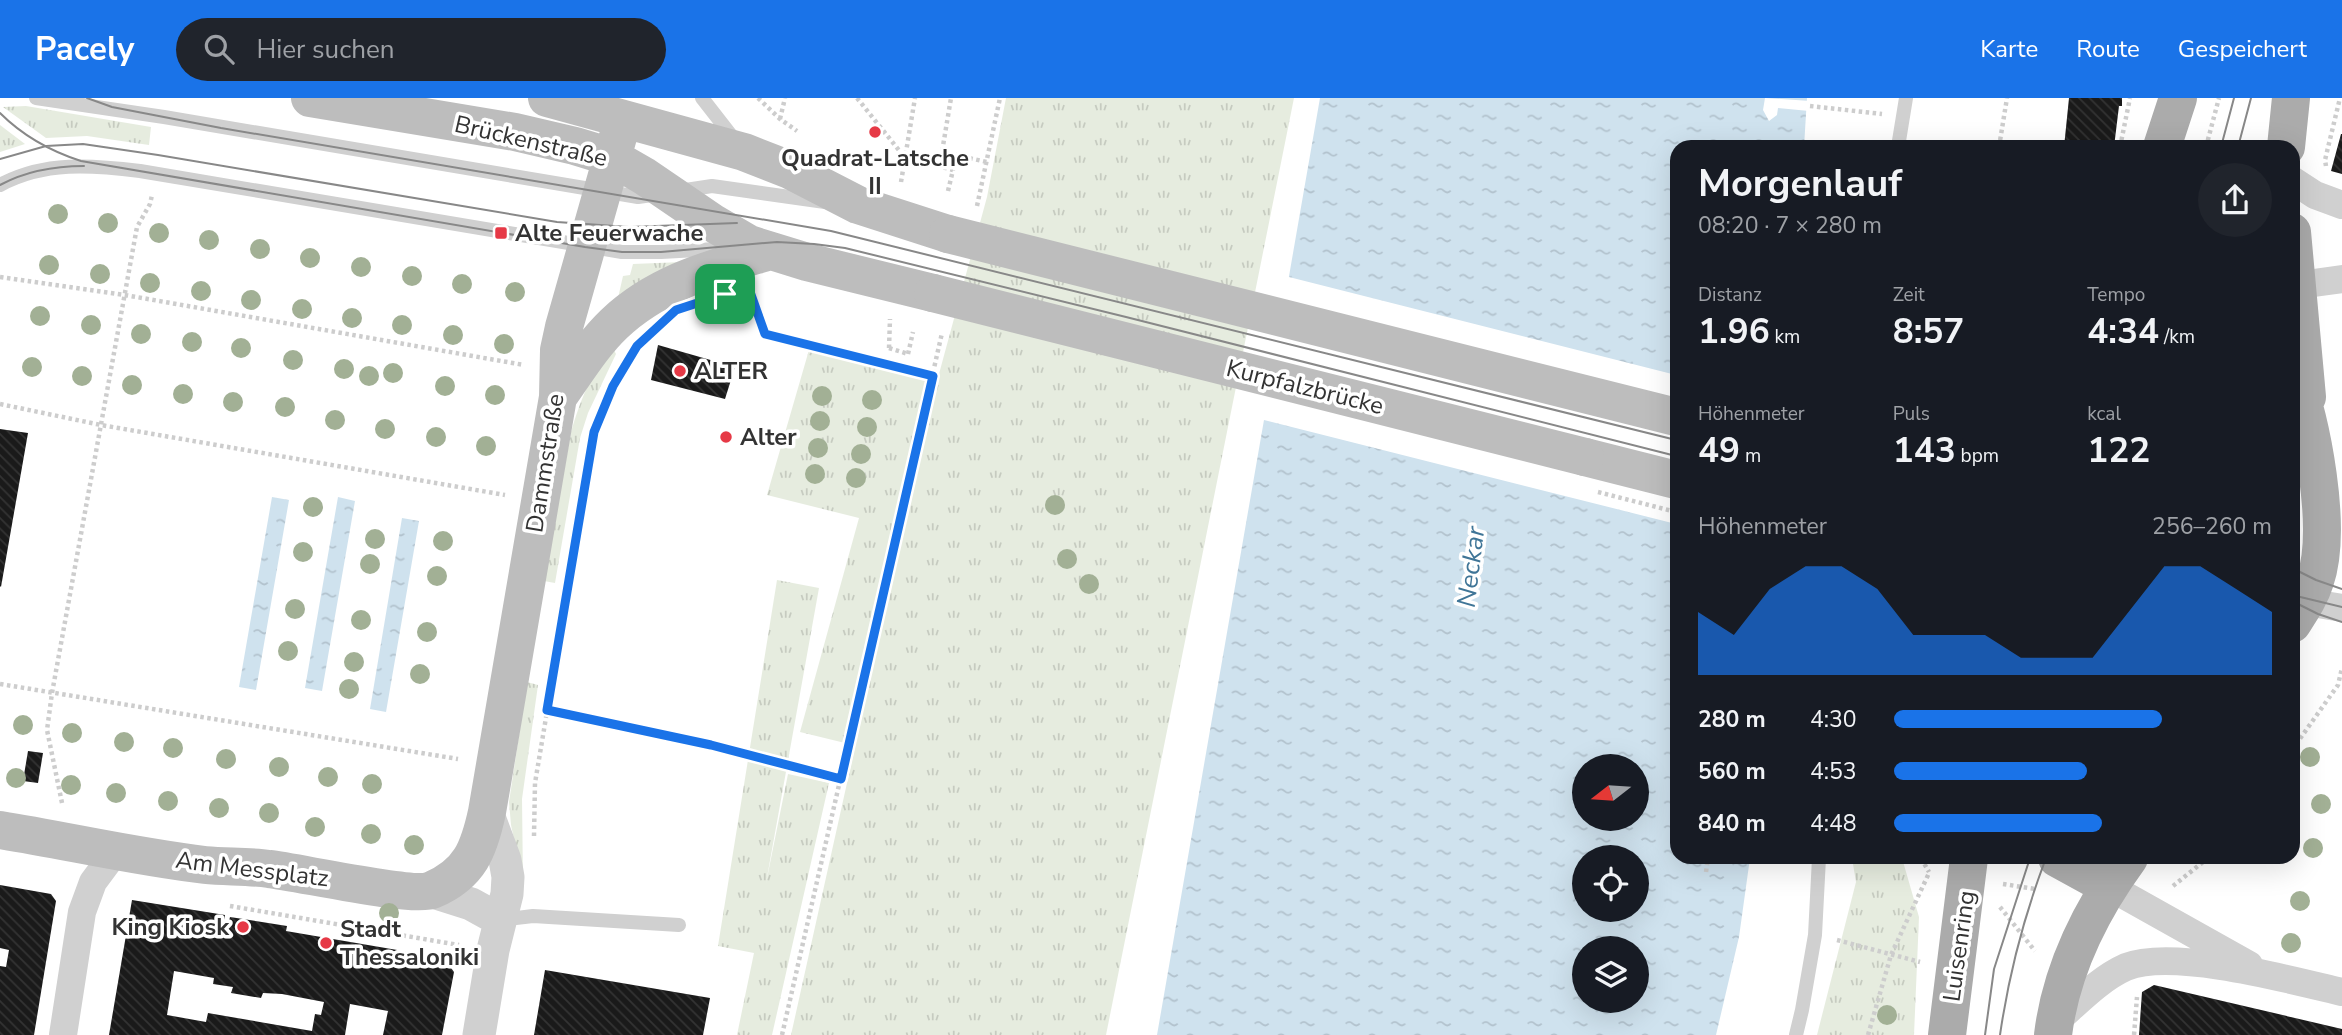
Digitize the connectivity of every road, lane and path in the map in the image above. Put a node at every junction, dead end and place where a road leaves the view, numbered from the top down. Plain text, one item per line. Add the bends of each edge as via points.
1 (36, 98) edge
2 (310, 98) edge
3 (547, 98) edge
4 (702, 98) edge
5 (785, 98) edge
6 (858, 98) edge
7 (915, 98) edge
8 (951, 98) edge
9 (1000, 98) edge
10 (1906, 98) edge
11 (2007, 98) edge
12 (2130, 98) edge
13 (2178, 98) edge
14 (2219, 98) edge
15 (2291, 98) edge
16 (2340, 98) edge
17 (1810, 106) dead end
18 (624, 113) junction
19 (1903, 116) junction
20 (780, 119) dead end
21 (1899, 140) edge
22 (2000, 140) edge
23 (2121, 140) edge
24 (2164, 140) edge
25 (2208, 140) edge
26 (2287, 140) edge
27 (744, 152) junction
28 (906, 159) junction
29 (987, 162) junction
30 (155, 173) junction
31 (606, 174) junction
32 (2328, 174) dead end
33 (0, 185) edge
34 (2300, 185) edge
35 (899, 190) dead end
36 (948, 191) dead end
37 (669, 193) junction
38 (858, 205) junction
39 (2342, 205) edge
40 (976, 208) dead end
41 (585, 247) junction
42 (2300, 250) edge
43 (770, 251) junction
44 (0, 277) edge
45 (2315, 283) edge
46 (762, 289) dead end
47 (125, 295) junction
48 (939, 310) junction
49 (890, 314) dead end
50 (913, 332) dead end
51 (528, 366) dead end
52 (619, 376) dead end
53 (933, 376) junction
54 (2300, 395) edge
55 (558, 397) junction
56 (0, 404) edge
57 (1670, 414) edge
58 (2309, 424) junction
59 (102, 425) junction
60 (1670, 479) edge
61 (517, 497) dead end
62 (2313, 612) edge
63 (2342, 668) edge
64 (0, 684) edge
65 (52, 693) junction
66 (547, 710) junction
67 (2300, 738) edge
68 (458, 759) dead end
69 (841, 779) junction
70 (63, 808) dead end
71 (487, 812) junction
72 (0, 830) edge
73 (534, 844) dead end
74 (116, 851) junction
75 (1707, 864) edge
76 (1819, 864) edge
77 (1924, 864) edge
78 (2069, 864) edge
79 (1969, 868) edge
80 (1706, 872) dead end
81 (1929, 872) junction
82 (2111, 884) edge
83 (430, 891) junction
84 (230, 906) dead end
85 (680, 925) dead end
86 (1961, 926) junction
87 (496, 935) junction
88 (1815, 935) junction
89 (2039, 942) dead end
90 (1891, 955) junction
91 (1924, 963) dead end
92 (2266, 975) junction
93 (2342, 992) edge
94 (2053, 1029) edge
95 (63, 1035) edge
96 (478, 1035) edge
97 (782, 1035) edge
98 (1796, 1035) edge
99 (1868, 1035) edge
100 (1947, 1035) edge

1 - 31 lane
2 - 31 main road, Brückenstraße via 575,146
3 - 18 main road, Brückenstraße
4 - 27 lane
5 - 20 path
6 - 28 path
7 - 28 path
8 - 29 path via 942,155
9 - 29 path
10 - 19 lane
11 - 22 path
12 - 23 path
13 - 24 main road
14 - 25 path
15 - 26 main road
16 - 32 path via 2325,160
17 - 19 path
18 - 27 main road, Brückenstraße
18 - 31 main road, Dammstraße
19 - 21 lane
27 - 38 main road, Brückenstraße
28 - 35 path
28 - 36 path, bridge via 953,170
29 - 40 path
30 - 33 lane via 64,166
30 - 41 lane
30 - 47 path via 150,204 137,227
31 - 37 main road, Brückenstraße via 644,176
31 - 41 main road, Dammstraße
34 - 39 street
37 - 38 lane via 712,186
37 - 43 main road, Brückenstraße via 749,244
38 - 57 main road, Brückenstraße, bridge via 948,234
41 - 43 lane via 622,252 724,247
41 - 55 main road, Dammstraße via 559,350
42 - 45 main road
43 - 48 main road, Brückenstraße
43 - 55 main road via 705,271 645,299 596,344
44 - 47 path
45 - 58 main road
46 - 53 path via 749,289 765,334
47 - 51 path
47 - 59 path
48 - 53 path
48 - 60 main road, Kurpfalzbrücke, bridge
49 - 50 path, bridge via 889,348 908,354
52 - 66 path via 594,432
53 - 69 path
54 - 58 main road
55 - 71 main road, Dammstraße
56 - 59 path
58 - 62 main road via 2322,546
59 - 61 path
59 - 65 path
63 - 67 path via 2337,685
64 - 65 path
65 - 68 path
65 - 70 path via 47,730
66 - 69 path
66 - 73 path via 535,783
69 - 97 path
71 - 83 main road, Dammstraße via 473,858
71 - 87 street, Dammstraße via 508,877
72 - 74 main road, Am Messplatz
74 - 83 main road, Am Messplatz
74 - 95 street via 93,882 82,912
75 - 80 path
76 - 88 lane
77 - 81 path
78 - 82 main road
79 - 81 path
79 - 82 path via 2035,888
79 - 86 main road, Luisenring
81 - 90 path
82 - 92 street
82 - 94 main road via 2068,974
83 - 87 street, Am Messplatz via 471,905
84 - 87 path
85 - 87 lane via 533,916
86 - 89 path via 1989,929 1995,901 2035,952
86 - 100 main road, Luisenring
87 - 96 street, Dammstraße
88 - 90 path
88 - 98 lane
90 - 91 path
90 - 99 path
92 - 93 street
92 - 94 street via 2215,966 2140,963 2112,975

